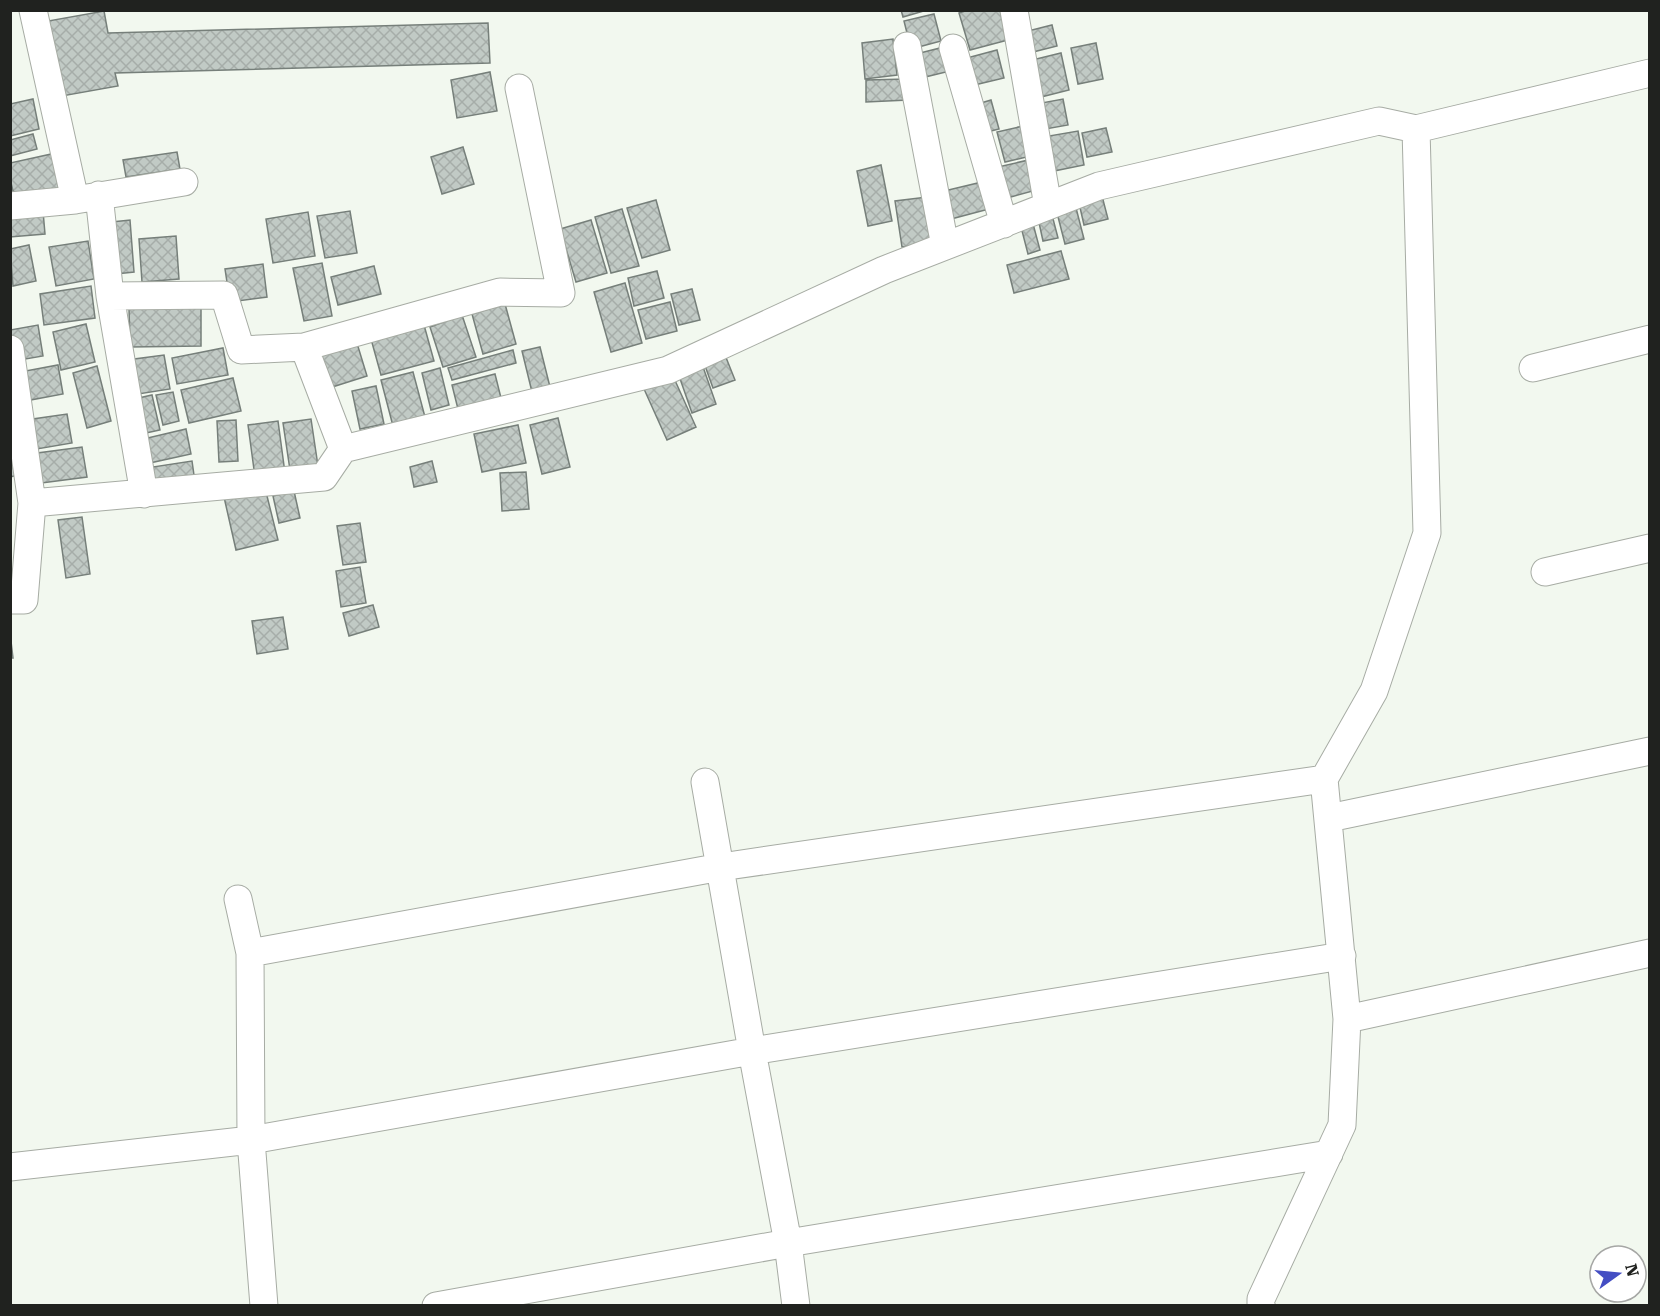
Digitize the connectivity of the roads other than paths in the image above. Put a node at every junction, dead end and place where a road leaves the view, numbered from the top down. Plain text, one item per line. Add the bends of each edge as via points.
1 (33, 10) edge
2 (1014, 10) edge
3 (907, 45) dead end
4 (953, 48) dead end
5 (1650, 73) edge
6 (519, 88) dead end
7 (1416, 129) junction
8 (184, 182) dead end
9 (87, 198) junction
10 (10, 206) edge
11 (1048, 206) junction
12 (1004, 224) junction
13 (945, 246) junction
14 (110, 296) junction
15 (1650, 339) edge
16 (304, 347) junction
17 (10, 349) edge
18 (1533, 368) dead end
19 (343, 449) junction
20 (144, 494) junction
21 (32, 503) junction
22 (1650, 548) edge
23 (1545, 572) dead end
24 (10, 600) edge
25 (1650, 751) edge
26 (1324, 779) junction
27 (705, 782) dead end
28 (1329, 818) junction
29 (721, 867) junction
30 (238, 899) dead end
31 (250, 953) junction
32 (1650, 953) edge
33 (1342, 956) junction
34 (1347, 1019) junction
35 (752, 1051) junction
36 (251, 1140) junction
37 (1329, 1154) junction
38 (10, 1167) edge
39 (788, 1243) junction
40 (264, 1305) edge
41 (436, 1305) edge
42 (796, 1305) edge
43 (1261, 1305) edge

1 - 9 street
2 - 11 street
3 - 13 street
4 - 12 street
5 - 7 street
6 - 16 street via 561,293 500,292
7 - 11 street via 1379,121 1099,186
7 - 26 street via 1427,533 1374,691
8 - 9 street
9 - 10 street
9 - 14 street
11 - 12 street
12 - 13 street
13 - 19 street via 884,270 668,370
14 - 16 street via 224,295 241,350
14 - 20 street
15 - 18 street
16 - 19 street
17 - 21 street
19 - 20 street via 324,477
20 - 21 street
21 - 24 street via 24,600
22 - 23 street
25 - 28 street
26 - 28 street
26 - 29 street
27 - 29 street
28 - 33 street
29 - 31 street
29 - 35 street
30 - 31 street
31 - 36 street
32 - 34 street
33 - 34 street
33 - 35 street
34 - 37 street via 1342,1125
35 - 36 street
35 - 39 street
36 - 38 street
36 - 40 street
37 - 39 street
37 - 43 street
39 - 41 street
39 - 42 street

